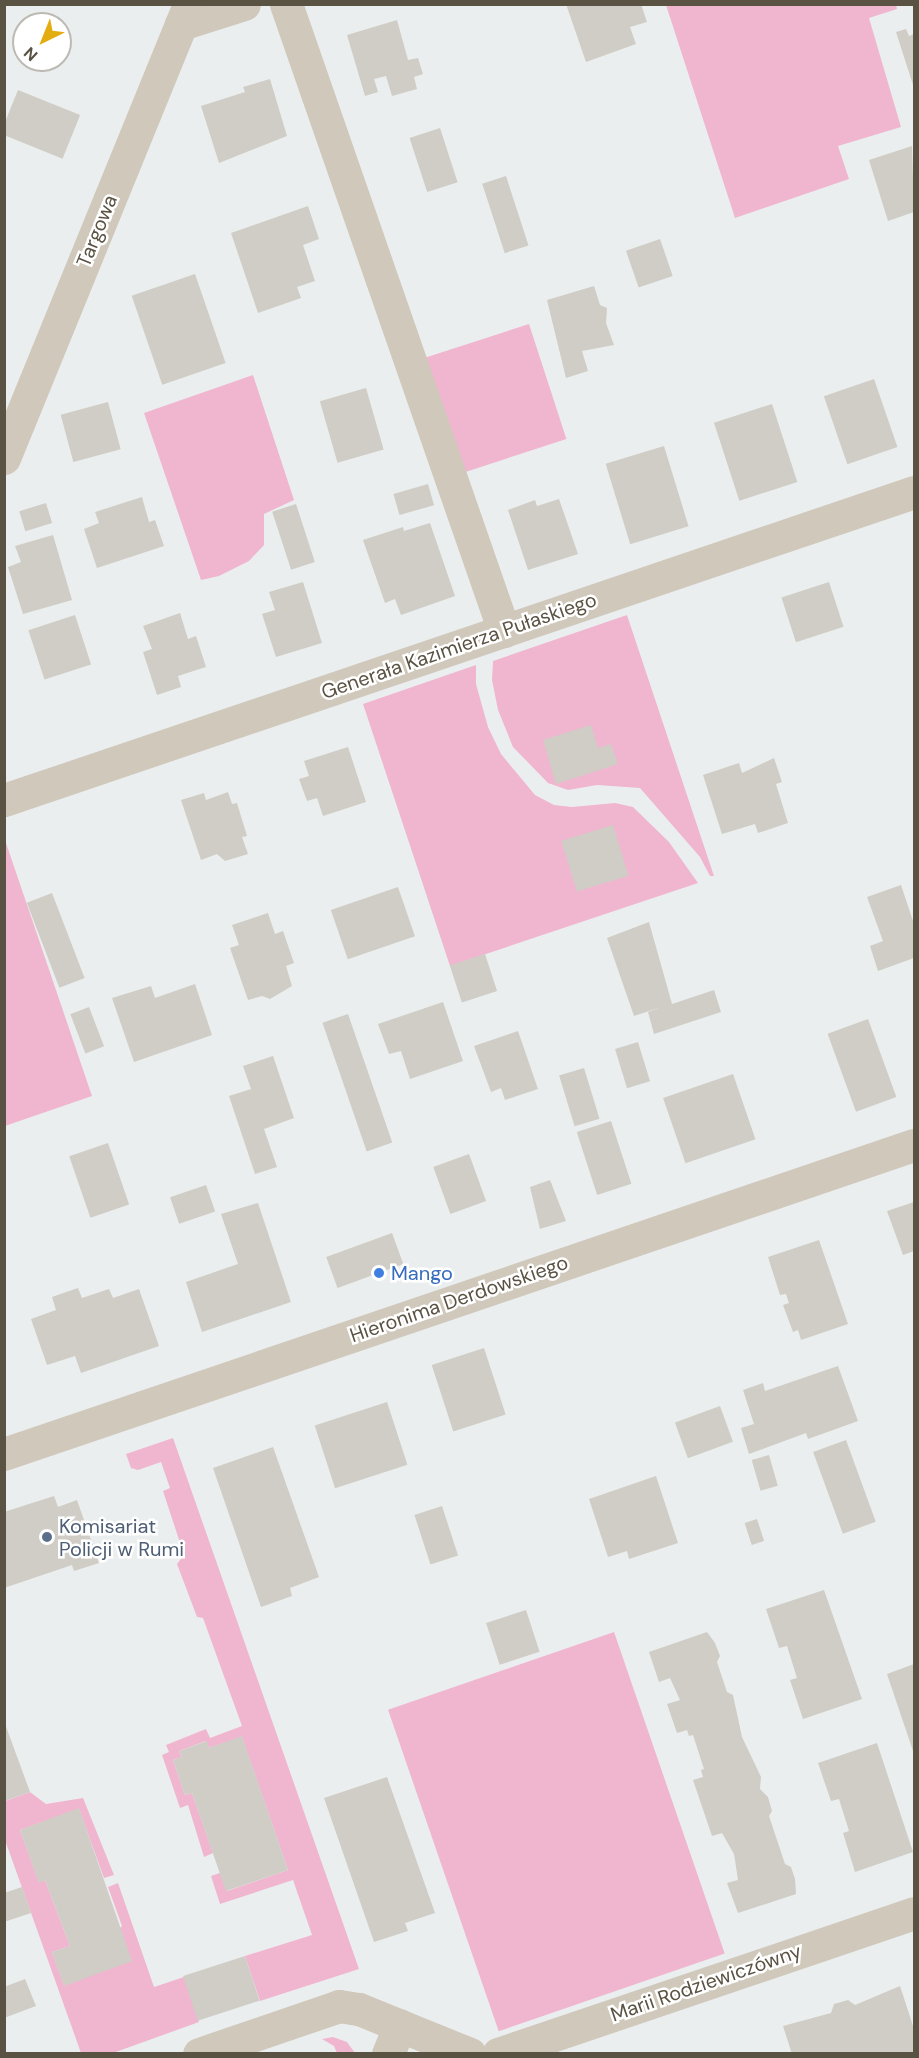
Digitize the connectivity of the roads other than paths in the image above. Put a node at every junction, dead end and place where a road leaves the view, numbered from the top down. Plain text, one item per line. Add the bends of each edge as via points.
1 (244, 4) edge
2 (286, 4) edge
3 (185, 14) edge
4 (4, 458) edge
5 (915, 492) edge
6 (504, 630) junction
7 (4, 800) edge
8 (915, 1145) edge
9 (4, 1454) edge
10 (915, 1913) edge
11 (394, 2039) edge
12 (199, 2054) edge
13 (470, 2054) edge
14 (498, 2054) edge

1 - 3 street
2 - 6 street
3 - 4 street, Targowa
5 - 6 street, Generała Kazimierza Pułaskiego
6 - 7 street, Generała Kazimierza Pułaskiego
8 - 9 street, Hieronima Derdowskiego
10 - 14 street, Marii Rodziewiczówny
11 - 12 street via 339,2006
11 - 13 street

